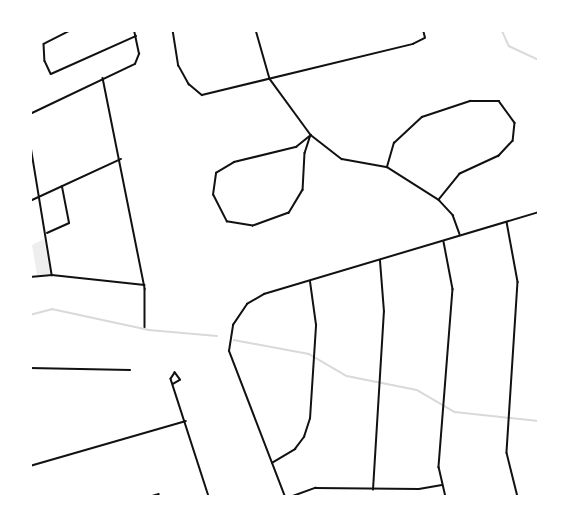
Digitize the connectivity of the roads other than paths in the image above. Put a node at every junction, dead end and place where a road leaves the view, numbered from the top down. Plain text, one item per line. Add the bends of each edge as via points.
1 (72, 30) edge
2 (135, 30) edge
3 (173, 30) edge
4 (256, 30) edge
5 (423, 30) edge
6 (136, 36) junction
7 (103, 78) junction
8 (270, 79) junction
9 (30, 114) edge
10 (311, 135) junction
11 (30, 140) edge
12 (121, 159) junction
13 (387, 167) junction
14 (62, 186) junction
15 (39, 196) junction
16 (439, 200) junction
17 (30, 201) edge
18 (539, 212) edge
19 (507, 222) junction
20 (46, 233) junction
21 (460, 235) junction
22 (444, 240) junction
23 (380, 259) junction
24 (52, 275) junction
25 (30, 277) edge
26 (309, 280) junction
27 (144, 285) junction
28 (145, 327) dead end
29 (30, 368) edge
30 (130, 370) dead end
31 (173, 384) dead end
32 (186, 421) junction
33 (272, 464) junction
34 (30, 466) edge
35 (442, 485) junction
36 (373, 490) junction
37 (159, 494) dead end
38 (149, 497) edge
39 (209, 497) edge
40 (285, 497) edge
41 (290, 497) edge
42 (446, 497) edge
43 (518, 497) edge

1 - 6 street via 44,44 51,75
2 - 6 street
3 - 8 street via 180,66 195,92 202,95
4 - 8 street
5 - 8 street via 425,38 405,46
6 - 7 street via 139,60
7 - 9 street
7 - 12 street
8 - 10 street
10 - 10 street via 296,147 234,162 216,173 213,195 227,222 253,226 270,222 298,204
10 - 13 street via 342,159
11 - 15 street
12 - 14 street
12 - 27 street
13 - 16 street
13 - 16 street via 394,143 422,117 470,101 499,101 514,123 513,141 499,156 460,174
14 - 15 street
14 - 20 street via 69,223
15 - 17 street
15 - 20 street
16 - 21 street via 453,215
18 - 19 street
19 - 21 street
19 - 43 street via 518,282 507,453
20 - 24 street
21 - 22 street
22 - 23 street
22 - 35 street via 453,289 441,444
23 - 26 street
23 - 36 street via 384,312
24 - 25 street
24 - 27 street
26 - 33 street via 316,325 310,420 295,449
26 - 33 street via 256,297 238,315 229,338 232,365
27 - 28 street
29 - 30 street
31 - 32 street
32 - 34 street
32 - 39 street
33 - 40 street
35 - 36 street
35 - 42 street
36 - 41 street via 315,488
37 - 38 street

